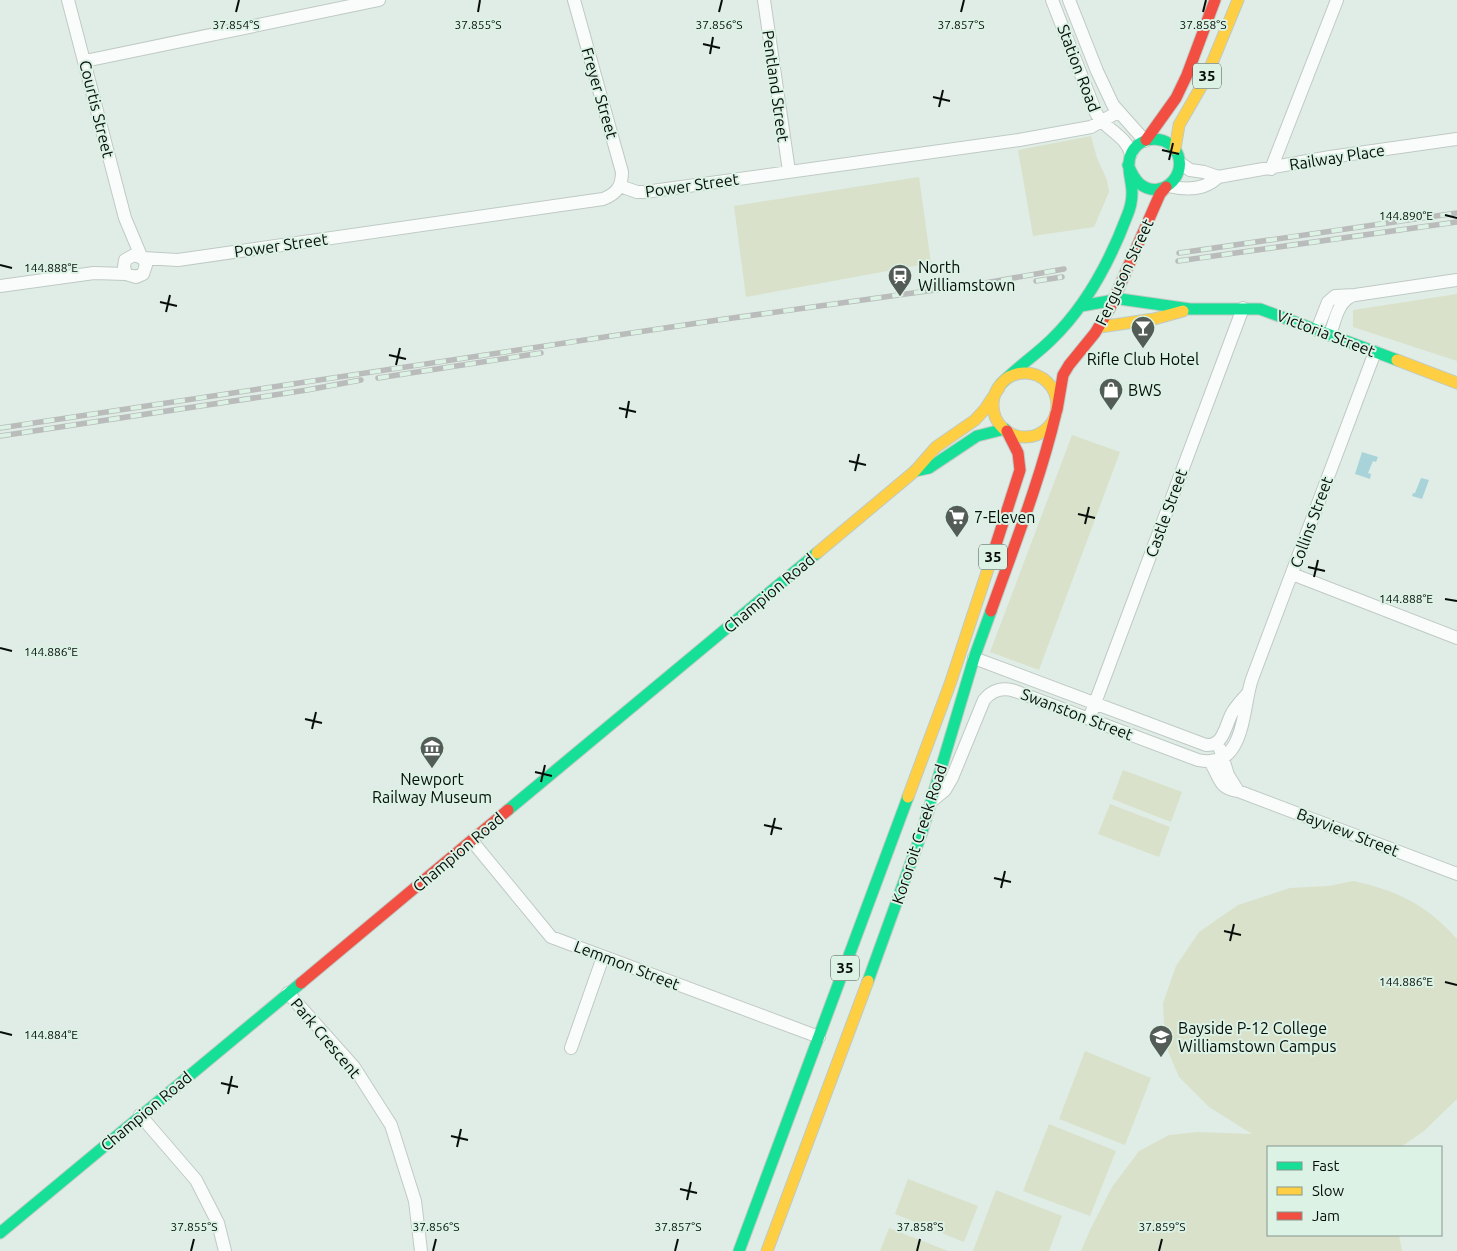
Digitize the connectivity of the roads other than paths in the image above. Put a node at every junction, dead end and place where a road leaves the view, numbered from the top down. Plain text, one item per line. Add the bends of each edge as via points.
1 (68, 0) edge
2 (379, 0) edge
3 (574, 0) edge
4 (764, 0) edge
5 (1052, 0) edge
6 (1069, 0) edge
7 (1215, 0) edge
8 (1238, 0) edge
9 (1338, 0) edge
10 (85, 61) junction
11 (1118, 112) junction
12 (1101, 122) junction
13 (1457, 139) edge
14 (1146, 140) junction
15 (1175, 149) junction
16 (1130, 160) junction
17 (1180, 163) junction
18 (1271, 169) junction
19 (789, 172) junction
20 (1218, 177) junction
21 (620, 186) junction
22 (1167, 186) junction
23 (136, 261) junction
24 (94, 273) junction
25 (126, 274) junction
26 (1457, 280) edge
27 (0, 286) edge
28 (1355, 295) junction
29 (1115, 299) junction
30 (1081, 306) junction
31 (1242, 308) junction
32 (1190, 309) junction
33 (1100, 327) junction
34 (1317, 330) junction
35 (1330, 335) junction
36 (1375, 352) junction
37 (1457, 383) edge
38 (1000, 386) junction
39 (1057, 412) junction
40 (1006, 430) junction
41 (915, 471) junction
42 (1292, 574) junction
43 (1457, 638) edge
44 (974, 658) junction
45 (1247, 693) junction
46 (1095, 704) junction
47 (1089, 719) junction
48 (1218, 742) junction
49 (1223, 756) junction
50 (1210, 762) junction
51 (1238, 791) junction
52 (920, 808) junction
53 (472, 841) junction
54 (1457, 874) edge
55 (604, 957) junction
56 (288, 993) junction
57 (819, 1037) junction
58 (571, 1048) dead end
59 (140, 1115) junction
60 (0, 1233) edge
61 (225, 1251) edge
62 (421, 1251) edge
63 (739, 1251) edge
64 (767, 1251) edge

1 - 10 street, Courtis Street
2 - 10 street
3 - 21 street, Freyer Street via 622,170
4 - 19 street, Pentland Street
5 - 12 street, Station Road
6 - 11 street, Station Road via 1104,87
7 - 14 main road, 35 via 1176,98
8 - 15 main road, 35 via 1205,80 1179,125
9 - 18 street
10 - 23 street, Courtis Street
11 - 12 street, Power Street
11 - 14 street, Station Road
12 - 16 street, Station Road via 1124,140
12 - 19 street, Power Street via 1091,127 1019,140
13 - 18 street, Railway Place
14 - 15 main road via 1162,140
14 - 16 main road, 35 via 1139,144
15 - 17 main road, 35
16 - 22 main road via 1134,179 1143,187 1157,190
16 - 30 main road, Ferguson Street via 1132,193 1127,214 1103,270
17 - 20 street, Railway Place via 1190,170
17 - 22 main road, 35 via 1178,175
18 - 20 street, Railway Place
19 - 21 street, Power Street via 645,192
20 - 22 street, Railway Place via 1212,183 1188,189
21 - 23 street, Power Street via 614,194 603,198 178,260
22 - 29 main road, Ferguson Street / 35 via 1153,209
23 - 24 street, Power Street
23 - 25 street, Courtis Street via 124,267
23 - 25 street, Power Street via 136,277
24 - 25 street, Power Street
24 - 27 street, Power Street
26 - 28 street
28 - 34 street via 1331,298
28 - 35 street via 1342,303
29 - 30 main road, Victoria Street
29 - 32 main road, Victoria Street
29 - 33 main road, Ferguson Street / 35
30 - 38 main road, Ferguson Street via 1052,339
31 - 32 main road, Victoria Street
31 - 34 main road, Victoria Street via 1265,310
31 - 46 street, Castle Street
32 - 33 main road, Victoria Street via 1154,319
33 - 39 main road, Ferguson Street / 35 via 1063,375
34 - 35 main road, Victoria Street
35 - 36 main road, Victoria Street
36 - 37 main road, Victoria Street
36 - 42 street, Collins Street
38 - 39 main road, 35 via 1019,374 1039,376 1054,390
38 - 40 main road, 35 via 994,412
38 - 41 main road, Champion Road via 979,416 925,456
39 - 40 main road, 35 via 1050,426 1038,434 1024,437
39 - 44 main road, Kororoit Creek Road / 35 via 1029,504
40 - 41 main road, Champion Road via 977,436 929,468
40 - 52 main road, Kororoit Creek Road / 35 via 1018,452 1019,477 950,684
41 - 53 main road, Champion Road
42 - 43 street
42 - 45 street, Collins Street
44 - 46 street, Swanston Street
44 - 52 main road, Kororoit Creek Road / 35
45 - 48 street, Collins Street via 1232,713
45 - 49 street, Collins Street via 1244,723 1238,740
46 - 47 street, Castle Street
46 - 48 street, Swanston Street via 1200,744 1210,746
47 - 50 street, Swanston Street
47 - 52 street, Swanston Street via 1012,690 991,693 983,702 952,778 941,794
48 - 49 street
49 - 50 street
49 - 51 street via 1228,775
50 - 51 street, Bayview Street via 1224,787
51 - 54 street, Bayview Street
52 - 57 main road, Kororoit Creek Road / 35
52 - 64 main road, Kororoit Creek Road / 35 via 839,1061
53 - 55 street, Lemmon Street via 551,936
53 - 56 main road, Champion Road
55 - 57 street, Lemmon Street
55 - 58 street
56 - 59 main road, Champion Road
56 - 62 street, Park Crescent via 354,1067 391,1125 415,1201
57 - 63 main road, Kororoit Creek Road / 35
59 - 60 main road, Champion Road
59 - 61 street via 196,1180 218,1223

